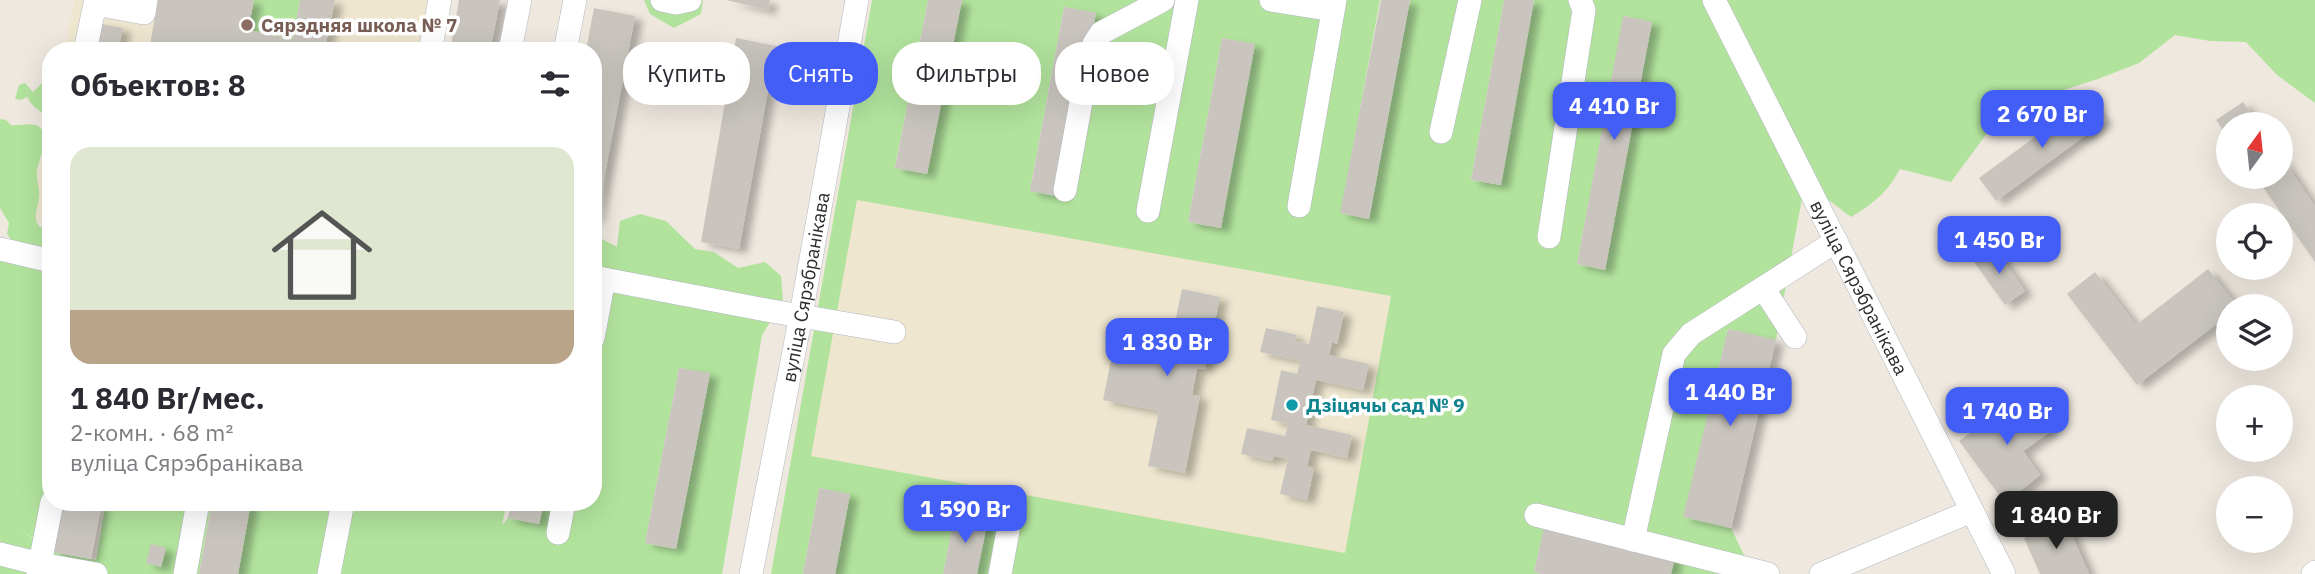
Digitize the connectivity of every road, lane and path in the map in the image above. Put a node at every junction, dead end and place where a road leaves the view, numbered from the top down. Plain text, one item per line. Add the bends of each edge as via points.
1 (146, 0) edge
2 (440, 0) edge
3 (520, 0) edge
4 (575, 0) edge
5 (662, 0) edge
6 (690, 0) edge
7 (857, 0) edge
8 (1163, 0) edge
9 (1187, 0) edge
10 (1271, 0) edge
11 (1470, 0) edge
12 (1580, 0) edge
13 (1714, 0) edge
14 (1334, 5) edge
15 (87, 42) edge
16 (432, 42) edge
17 (512, 42) edge
18 (567, 42) edge
19 (1441, 132) dead end
20 (1065, 190) dead end
21 (1299, 206) dead end
22 (1148, 211) dead end
23 (1549, 237) dead end
24 (1836, 241) junction
25 (0, 249) edge
26 (42, 259) edge
27 (602, 279) edge
28 (1763, 288) junction
29 (800, 315) junction
30 (894, 332) dead end
31 (1795, 337) dead end
32 (50, 511) edge
33 (196, 511) edge
34 (341, 511) edge
35 (562, 511) edge
36 (1972, 511) junction
37 (1536, 515) dead end
38 (1008, 531) dead end
39 (558, 533) dead end
40 (1633, 540) junction
41 (0, 554) edge
42 (39, 569) edge
43 (96, 574) edge
44 (185, 574) edge
45 (329, 574) edge
46 (751, 574) edge
47 (1000, 574) edge
48 (1768, 574) edge
49 (1821, 574) edge
50 (2004, 574) edge

1 - 15 street via 144,13 94,4
2 - 16 street
3 - 17 street
4 - 18 street
5 - 6 street
7 - 29 street, вуліца Сярэбранікава
8 - 20 street via 1101,33 1094,44
9 - 22 street
10 - 14 street
11 - 19 street
12 - 23 street via 1584,10
13 - 24 street, вуліца Сярэбранікава
14 - 21 street
24 - 28 street
24 - 36 street, вуліца Сярэбранікава
25 - 26 street
27 - 29 street
28 - 31 street
28 - 40 street via 1691,334 1675,354
29 - 30 street
29 - 46 street, вуліца Сярэбранікава
32 - 42 street
33 - 44 street
34 - 45 street
35 - 39 street
36 - 49 street
36 - 50 street, вуліца Сярэбранікава
37 - 40 street
38 - 47 street
40 - 48 street
41 - 42 street
42 - 43 street

